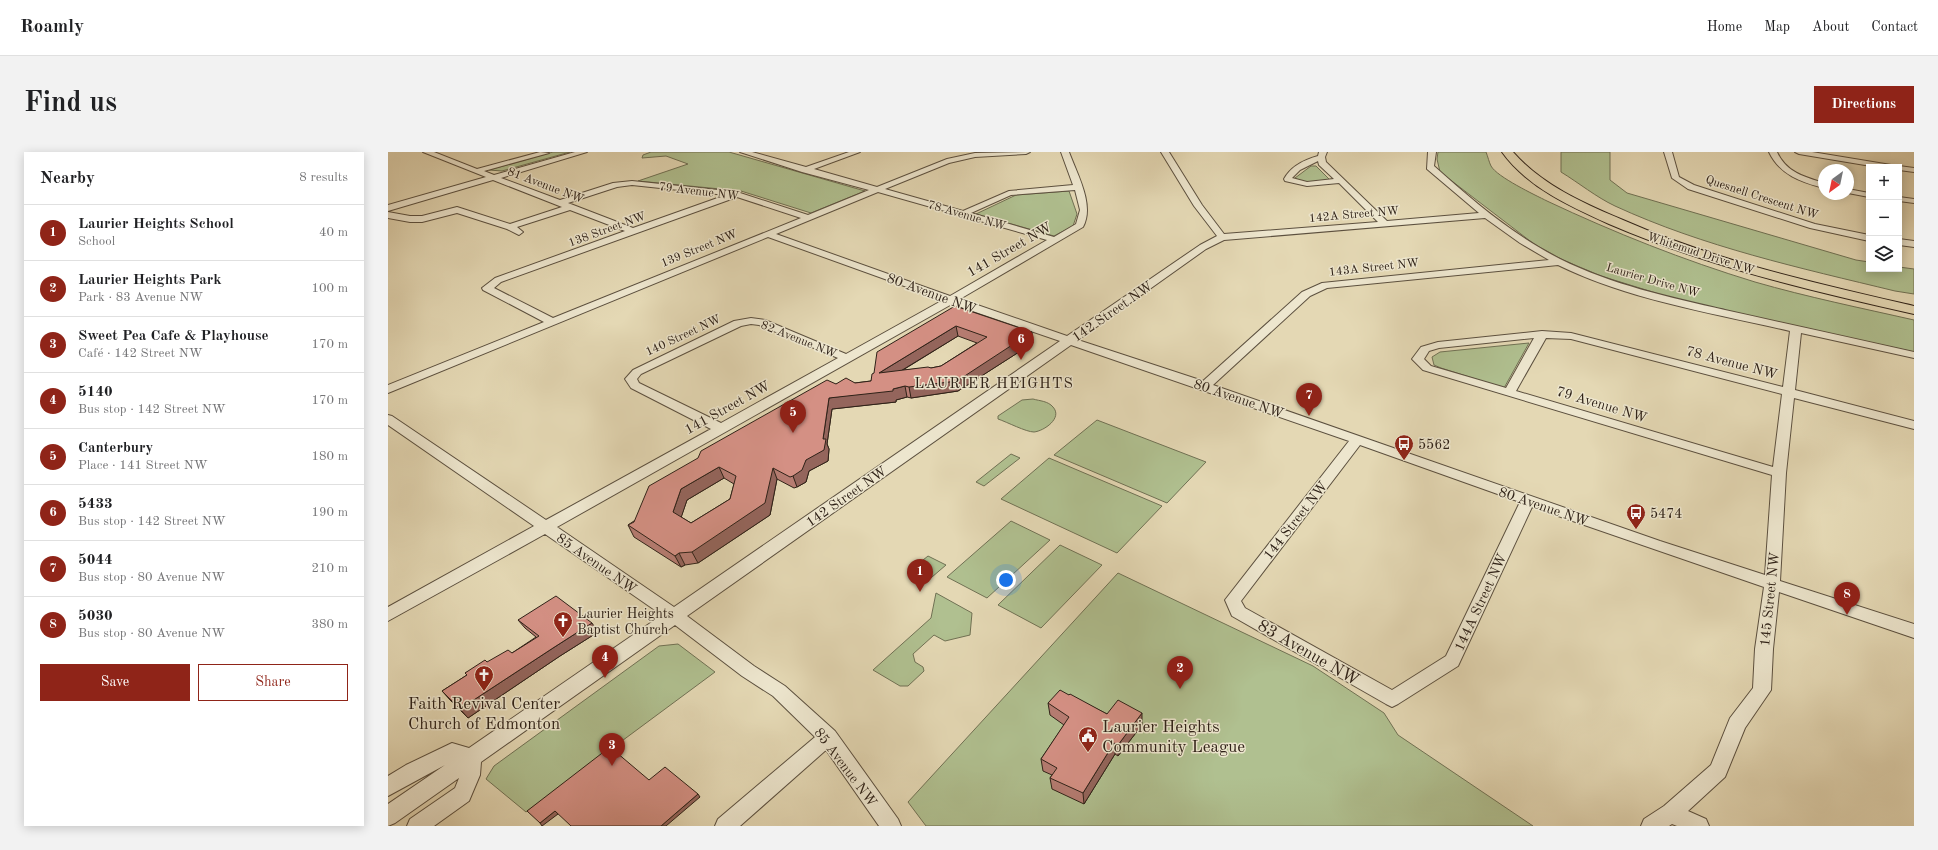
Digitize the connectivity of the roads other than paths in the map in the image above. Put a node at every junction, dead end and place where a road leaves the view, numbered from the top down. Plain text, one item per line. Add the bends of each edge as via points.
1 (427, 152) edge
2 (548, 152) edge
3 (574, 152) edge
4 (583, 152) edge
5 (744, 152) edge
6 (856, 152) edge
7 (1026, 152) edge
8 (1065, 152) edge
9 (1165, 152) edge
10 (1432, 152) edge
11 (1507, 152) edge
12 (1519, 152) edge
13 (1668, 152) edge
14 (1773, 152) edge
15 (1799, 152) edge
16 (1322, 154) edge
17 (1873, 164) edge
18 (1902, 168) edge
19 (805, 170) junction
20 (1914, 170) edge
21 (477, 171) junction
22 (491, 177) junction
23 (1339, 181) junction
24 (1818, 184) edge
25 (1078, 187) junction
26 (879, 190) junction
27 (1854, 192) edge
28 (737, 194) junction
29 (1866, 194) edge
30 (1902, 199) edge
31 (1914, 201) edge
32 (560, 203) junction
33 (388, 205) edge
34 (570, 207) junction
35 (388, 208) edge
36 (963, 214) junction
37 (388, 215) edge
38 (1488, 215) junction
39 (810, 218) junction
40 (1384, 224) junction
41 (510, 227) junction
42 (519, 232) dead end
43 (635, 232) junction
44 (768, 234) junction
45 (1222, 237) junction
46 (1866, 237) edge
47 (1056, 240) junction
48 (1902, 242) edge
49 (1914, 244) edge
50 (1558, 262) junction
51 (952, 300) junction
52 (1914, 303) edge
53 (1914, 310) edge
54 (751, 321) joint
55 (552, 322) junction
56 (1796, 330) junction
57 (1542, 334) junction
58 (1070, 341) junction
59 (1914, 355) edge
60 (847, 358) junction
61 (1205, 386) junction
62 (388, 389) edge
63 (1788, 392) junction
64 (1509, 393) junction
65 (388, 419) edge
66 (1914, 425) edge
67 (720, 428) junction
68 (1357, 440) junction
69 (1779, 473) junction
70 (1528, 500) junction
71 (546, 527) junction
72 (1772, 585) junction
73 (1232, 600) joint
74 (388, 615) edge
75 (675, 616) junction
76 (1914, 631) edge
77 (1392, 699) joint
78 (828, 737) junction
79 (472, 758) junction
80 (388, 787) edge
81 (1671, 813) junction
82 (388, 816) edge
83 (417, 826) edge
84 (725, 826) edge
85 (891, 826) edge
86 (1651, 826) edge
87 (1699, 826) edge

1 - 21 street, 81 Avenue NW
2 - 21 street
3 - 22 street
4 - 22 street
5 - 19 street, 78 Avenue NW
6 - 19 street
7 - 26 street, 139 Street NW via 975,155 947,161
8 - 25 street
9 - 45 street via 1198,206
10 - 38 street, Laurier Drive NW via 1430,168
11 - 53 highway, Whitemud Drive NW via 1523,169 1559,194 1582,207 1643,233 1687,250 1775,277
12 - 52 highway, Whitemud Drive NW via 1543,175 1566,190 1609,213 1664,236 1782,272
13 - 46 street, Quesnell Crescent NW via 1676,178 1680,182 1813,226
14 - 24 street via 1781,168 1794,176
15 - 17 street
16 - 23 street via 1322,163
16 - 23 street via 1289,175 1288,179 1304,184
18 - 20 street
19 - 26 street, 78 Avenue NW
21 - 22 street, 81 Avenue NW
22 - 32 street, 81 Avenue NW
22 - 33 street
22 - 35 street
23 - 40 street
25 - 36 street via 1009,193
25 - 47 street, 141 Street NW via 1084,210 1080,225
26 - 36 street, 78 Avenue NW
26 - 39 street, 139 Street NW
27 - 29 street
28 - 32 street, 79 Avenue NW via 632,183 616,185
28 - 39 street, 79 Avenue NW
28 - 43 street, 138 Street NW
30 - 31 street
32 - 34 street, 81 Avenue NW
34 - 41 street
34 - 43 street, 81 Avenue NW
36 - 47 street, 78 Avenue NW
37 - 41 street via 422,219 457,210
38 - 40 street, 142A Street NW
38 - 50 street, Laurier Drive NW via 1533,248
39 - 44 street, 139 Street NW
40 - 45 street, 142A Street NW
41 - 42 street
43 - 55 street, 138 Street NW via 498,280 487,288
44 - 51 street, 80 Avenue NW
44 - 55 street, 139 Street NW
45 - 58 street, 142 Street NW via 1203,247
47 - 51 street, 141 Street NW
48 - 49 street
50 - 56 street, Laurier Drive NW via 1670,301
50 - 61 street, 143A Street NW via 1325,285 1306,294
51 - 58 street, 80 Avenue NW
51 - 60 street, 141 Street NW
54 - 60 street, 82 Avenue NW via 761,322
54 - 67 street, 140 Street NW via 738,323 637,372 631,379 636,385
55 - 62 street, 139 Street NW
56 - 59 street, Laurier Drive NW
56 - 63 street, 145 Street NW
57 - 63 street, 78 Avenue NW via 1571,336
57 - 64 street
57 - 64 street, 79 Avenue NW via 1438,345 1425,349 1418,359 1427,368
58 - 61 street, 80 Avenue NW
58 - 75 street, 142 Street NW
60 - 67 street, 141 Street NW
61 - 68 street, 80 Avenue NW
63 - 66 street, 78 Avenue NW
63 - 69 street, 145 Street NW
64 - 69 street, 79 Avenue NW
65 - 71 street, 85 Avenue NW
67 - 71 street, 141 Street NW
68 - 70 street, 80 Avenue NW
68 - 73 street, 144 Street NW
69 - 72 street, 145 Street NW
70 - 72 street, 80 Avenue NW
70 - 77 street, 144A Street NW via 1452,661
71 - 74 street, 141 Street NW
71 - 75 street, 85 Avenue NW via 599,566
72 - 76 street, 80 Avenue NW
72 - 81 street, 145 Street NW via 1762,690 1737,724 1718,771
73 - 77 street, 83 Avenue NW via 1238,612
75 - 78 street, 85 Avenue NW via 779,691
75 - 79 street, 142 Street NW
78 - 84 street
78 - 85 street, 85 Avenue NW
79 - 80 street via 452,752 413,770
79 - 82 street, 142 Street NW
79 - 83 street via 470,775 462,794
81 - 86 street, 145 Street NW
81 - 87 street

